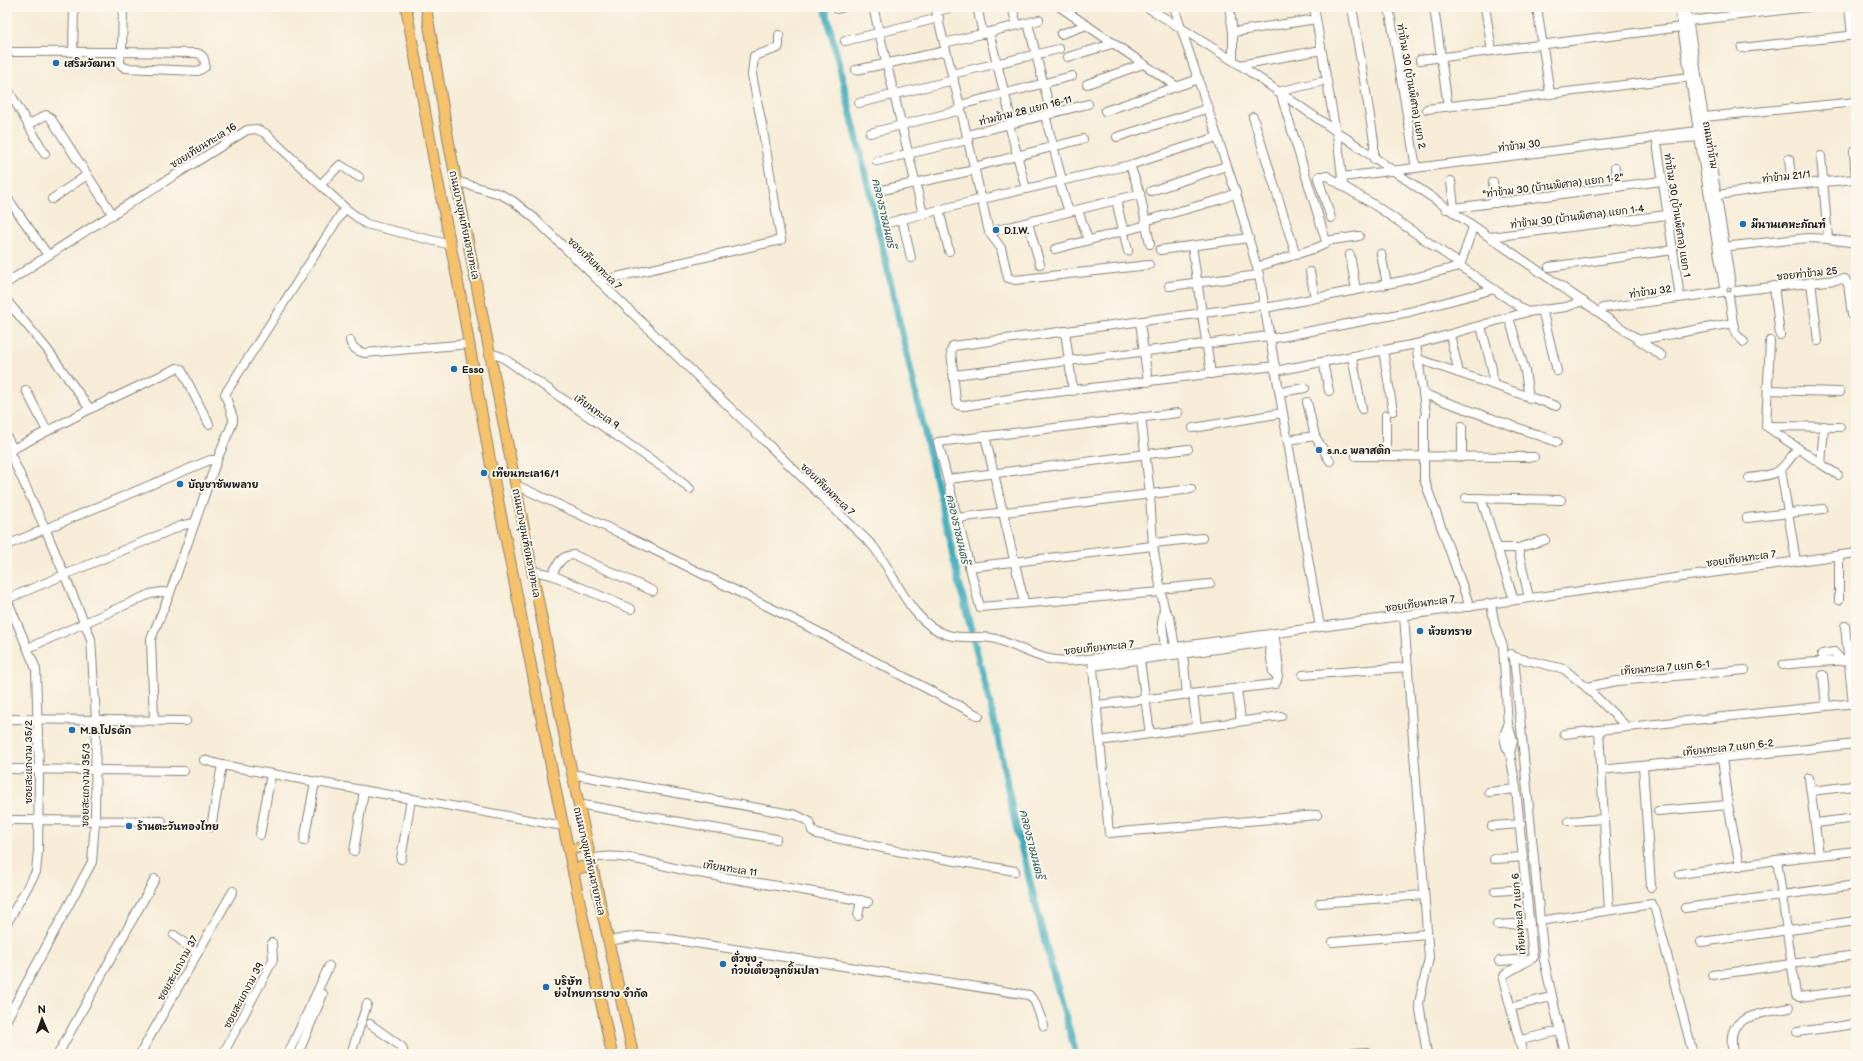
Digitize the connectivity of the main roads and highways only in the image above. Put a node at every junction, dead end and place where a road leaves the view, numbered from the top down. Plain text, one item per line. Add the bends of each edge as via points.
1 (406, 7) edge
2 (426, 7) edge
3 (452, 160) junction
4 (434, 161) junction
5 (586, 843) junction
6 (568, 847) junction
7 (591, 864) junction
8 (573, 873) junction
9 (612, 1054) edge
10 (633, 1054) edge

1 - 4 main road, ถนนบางขุนเทียนชายทะเล
2 - 3 main road, ถนนบางขุนเทียนชายทะเล
3 - 4 main road via 449,165 443,167 437,166
3 - 5 main road, ถนนบางขุนเทียนชายทะเล
4 - 6 main road, ถนนบางขุนเทียนชายทะเล via 490,460
5 - 6 main road via 579,848
5 - 7 main road, ถนนบางขุนเทียนชายทะเล
6 - 8 main road, ถนนบางขุนเทียนชายทะเล
7 - 8 main road
7 - 10 main road, ถนนบางขุนเทียนชายทะเล
8 - 9 main road, ถนนบางขุนเทียนชายทะเล

